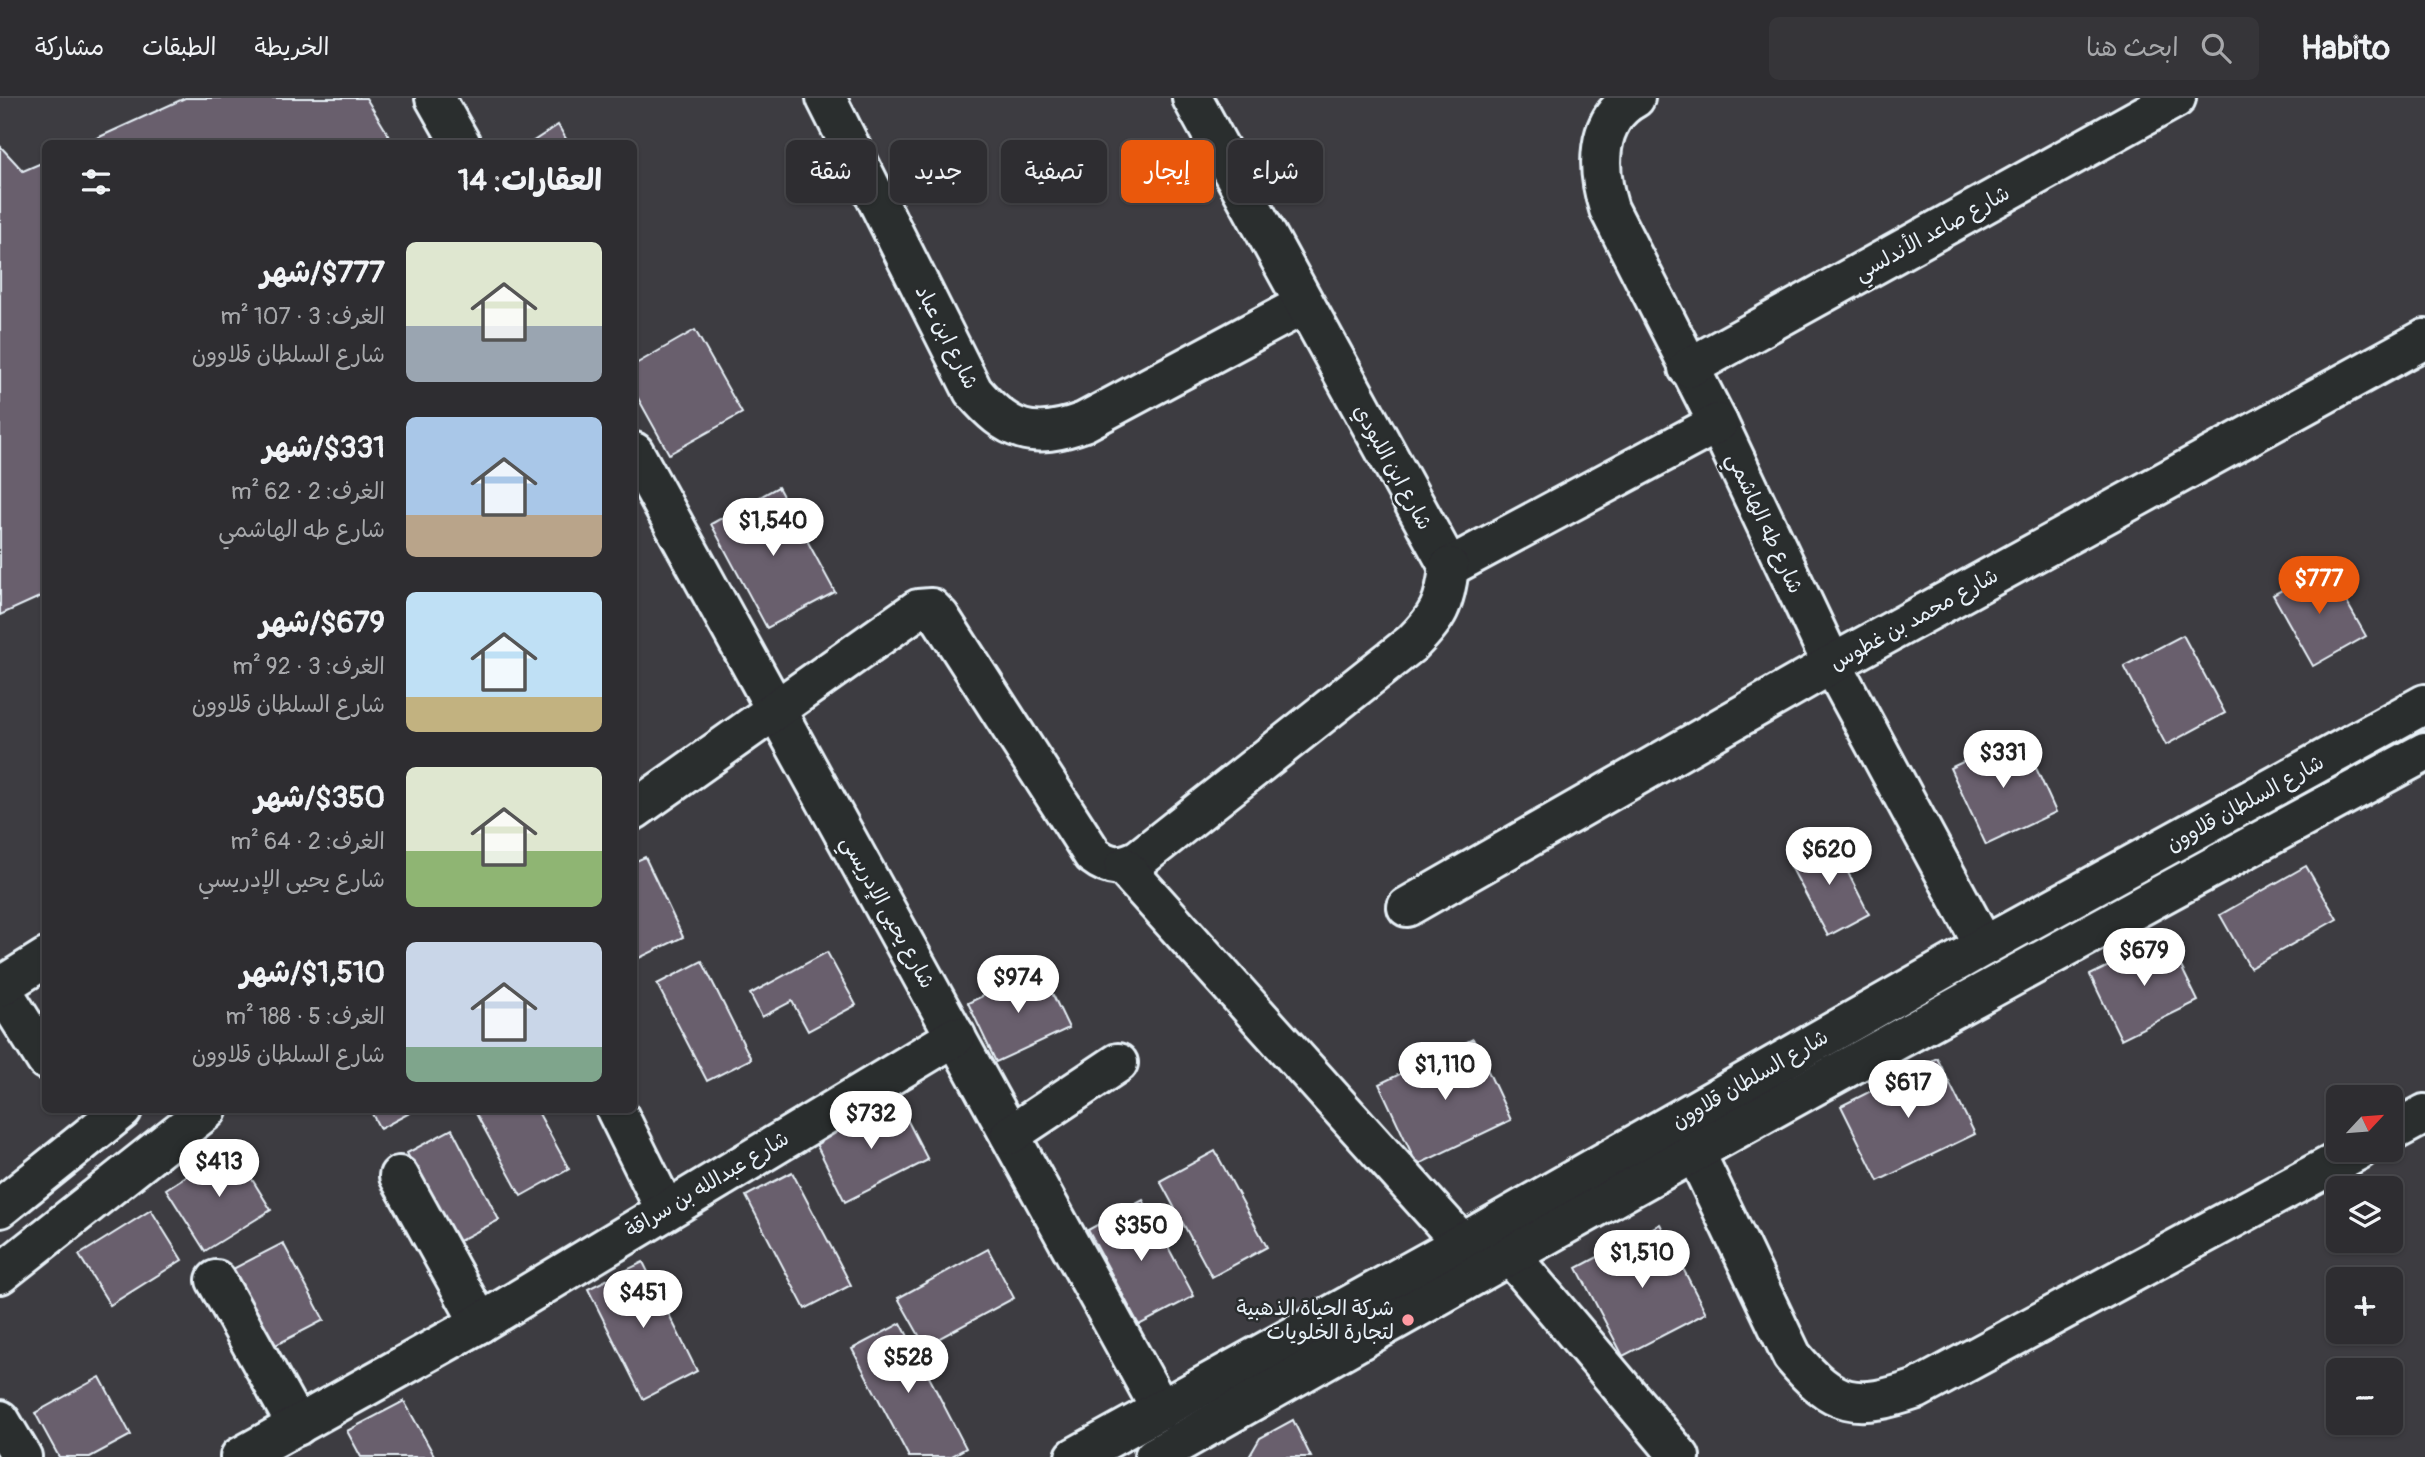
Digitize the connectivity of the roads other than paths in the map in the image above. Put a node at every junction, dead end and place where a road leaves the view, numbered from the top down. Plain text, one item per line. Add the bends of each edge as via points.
1 (435, 98) edge
2 (826, 98) edge
3 (1192, 98) edge
4 (1634, 98) edge
5 (2176, 98) edge
6 (459, 140) edge
7 (1303, 305) junction
8 (2425, 339) edge
9 (1688, 368) junction
10 (1718, 423) junction
11 (637, 457) edge
12 (1449, 567) junction
13 (1832, 664) junction
14 (2425, 704) edge
15 (778, 710) junction
16 (2425, 752) edge
17 (637, 808) edge
18 (1124, 867) junction
19 (1407, 907) dead end
20 (1984, 946) junction
21 (42, 961) edge
22 (0, 987) edge
23 (956, 1036) junction
24 (42, 1054) edge
25 (1118, 1063) dead end
26 (112, 1113) edge
27 (203, 1113) edge
28 (618, 1113) edge
29 (2425, 1114) edge
30 (84, 1122) edge
31 (2403, 1126) edge
32 (1010, 1135) junction
33 (1695, 1152) junction
34 (2337, 1162) edge
35 (399, 1176) dead end
36 (0, 1208) edge
37 (666, 1209) junction
38 (1462, 1243) junction
39 (1509, 1254) junction
40 (0, 1274) edge
41 (216, 1280) dead end
42 (480, 1323) junction
43 (1161, 1410) junction
44 (0, 1420) edge
45 (297, 1426) junction
46 (22, 1457) edge
47 (240, 1457) edge
48 (1076, 1457) edge
49 (1154, 1457) edge
50 (1681, 1457) edge

1 - 6 street
2 - 7 street, شارع ابن عباد via 973,391 996,418 1009,424 1055,433 1084,422
3 - 7 street, شارع ابن اللبودي
4 - 9 street, شارع طه الهاشمي via 1621,105 1601,144 1601,181 1609,209
5 - 9 street, شارع صاعد الأندلسي
7 - 12 street, شارع ابن اللبودي
8 - 13 street, شارع محمد بن غطوس
9 - 10 street, شارع طه الهاشمي
10 - 12 street
10 - 13 street, شارع طه الهاشمي
11 - 15 street, شارع يحيى الإدريسي
12 - 18 street via 1441,608 1412,643
13 - 19 street, شارع محمد بن غطوس
13 - 20 street, شارع طه الهاشمي
14 - 20 street, شارع السلطان قلاوون
15 - 17 street
15 - 18 street via 918,609 931,608 1093,855 1106,865
15 - 23 street, شارع يحيى الإدريسي
16 - 33 street, شارع السلطان قلاوون
18 - 38 street
20 - 38 street, شارع السلطان قلاوون
21 - 22 street
22 - 24 street
23 - 32 street, شارع يحيى الإدريسي
23 - 37 street, شارع عبدالله بن سراقة
25 - 32 street
26 - 30 street
27 - 40 street
28 - 37 street
29 - 31 street
30 - 36 street
32 - 43 street, شارع يحيى الإدريسي
33 - 34 street via 1792,1356 1813,1381 1843,1401 1881,1401 1917,1389
33 - 39 street, شارع السلطان قلاوون
35 - 42 street
37 - 42 street, شارع عبدالله بن سراقة
38 - 43 street, شارع السلطان قلاوون
39 - 49 street, شارع السلطان قلاوون
39 - 50 street
41 - 45 street
42 - 45 street, شارع عبدالله بن سراقة
43 - 48 street, شارع السلطان قلاوون
44 - 46 street
45 - 47 street, شارع عبدالله بن سراقة

